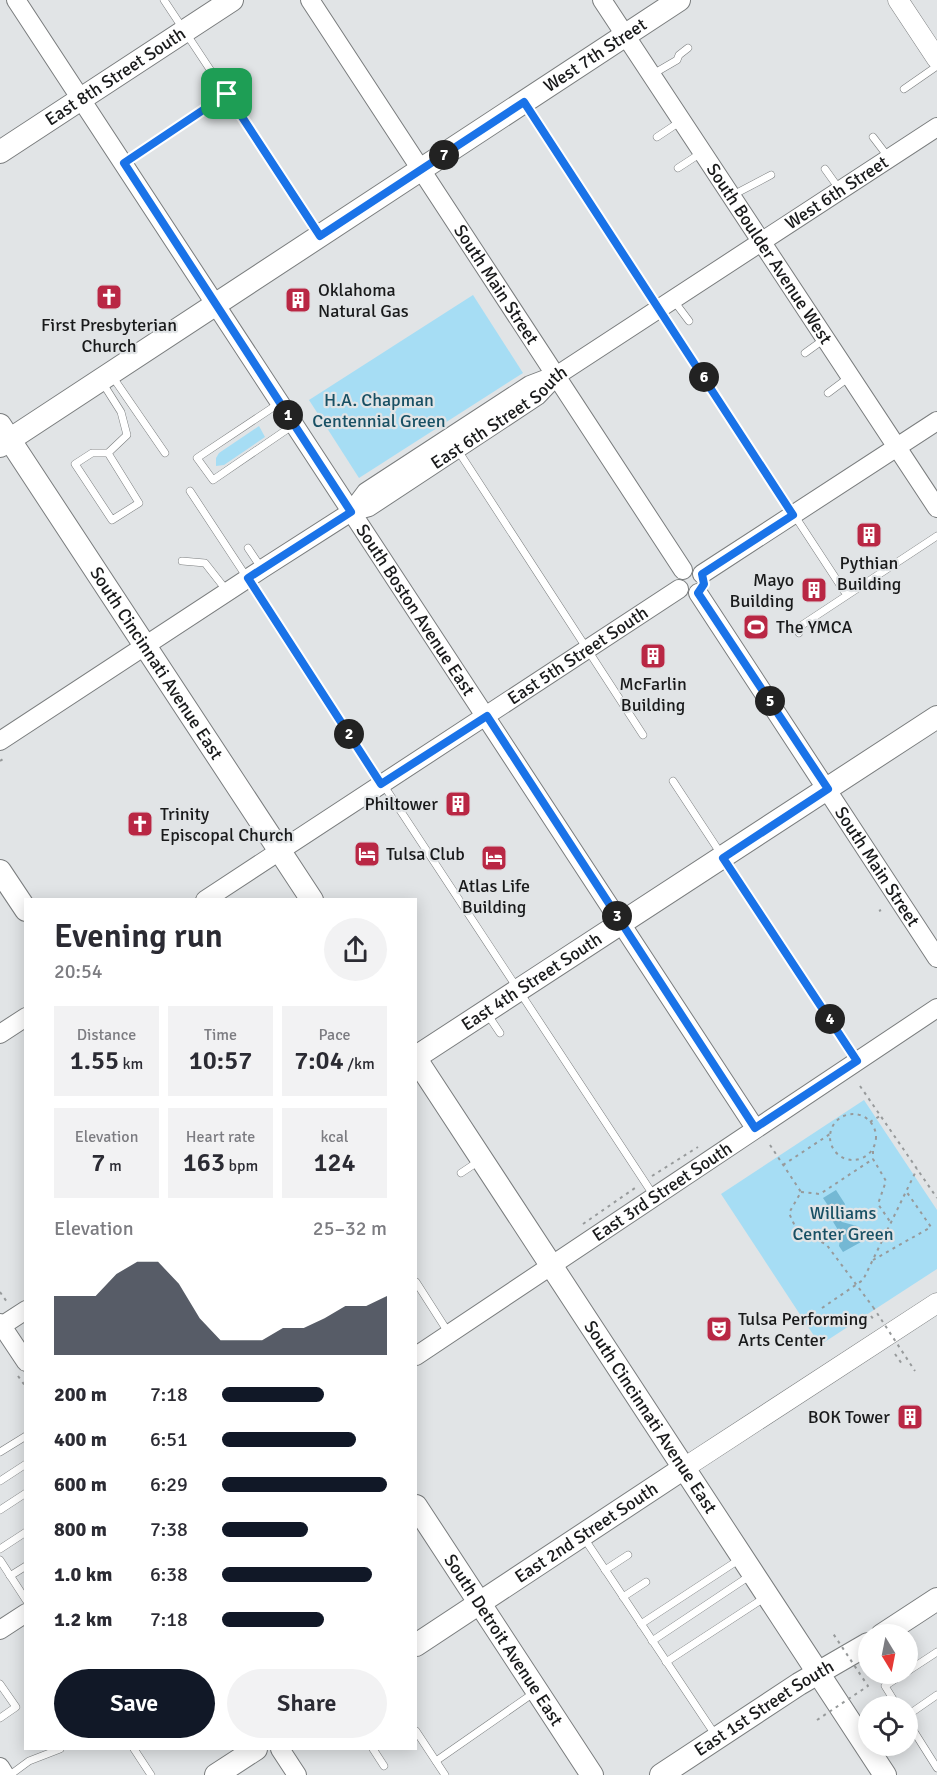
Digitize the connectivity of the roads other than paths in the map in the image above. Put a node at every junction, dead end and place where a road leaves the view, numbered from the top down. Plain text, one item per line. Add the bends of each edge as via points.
1 (16, 0) edge
2 (164, 0) edge
3 (232, 0) edge
4 (310, 0) edge
5 (602, 0) edge
6 (679, 0) edge
7 (898, 0) edge
8 (184, 31) junction
9 (625, 35) junction
10 (688, 48) dead end
11 (937, 58) edge
12 (937, 66) edge
13 (651, 75) junction
14 (904, 89) dead end
15 (227, 94) junction
16 (81, 99) junction
17 (524, 102) junction
18 (681, 121) junction
19 (937, 127) edge
20 (657, 137) dead end
21 (873, 137) dead end
22 (0, 152) edge
23 (702, 152) junction
24 (889, 158) junction
25 (124, 163) junction
26 (678, 168) dead end
27 (825, 169) dead end
28 (422, 170) junction
29 (771, 175) dead end
30 (840, 190) junction
31 (731, 196) junction
32 (320, 236) junction
33 (761, 241) junction
34 (666, 304) junction
35 (216, 305) junction
36 (689, 321) dead end
37 (825, 338) junction
38 (806, 353) dead end
39 (556, 376) junction
40 (850, 376) junction
41 (106, 377) junction
42 (828, 393) dead end
43 (280, 402) junction
44 (937, 421) edge
45 (295, 425) junction
46 (3, 437) edge
47 (453, 443) junction
48 (898, 446) junction
49 (108, 453) junction
50 (165, 453) dead end
51 (190, 491) dead end
52 (937, 508) edge
53 (351, 512) junction
54 (793, 515) junction
55 (937, 536) edge
56 (249, 548) dead end
57 (182, 561) dead end
58 (683, 570) junction
59 (255, 573) junction
60 (702, 574) junction
61 (679, 589) junction
62 (227, 591) junction
63 (844, 591) dead end
64 (698, 593) junction
65 (799, 633) dead end
66 (145, 646) junction
67 (587, 649) junction
68 (487, 716) junction
69 (937, 717) edge
70 (643, 735) dead end
71 (0, 741) edge
72 (672, 781) dead end
73 (381, 784) junction
74 (828, 789) junction
75 (280, 851) junction
76 (723, 858) junction
77 (0, 871) edge
78 (208, 898) edge
79 (311, 898) edge
80 (24, 907) edge
81 (622, 924) junction
82 (937, 958) edge
83 (519, 991) junction
84 (937, 1008) edge
85 (486, 1012) junction
86 (24, 1018) edge
87 (500, 1033) dead end
88 (0, 1034) edge
89 (417, 1057) edge
90 (417, 1060) edge
91 (857, 1061) junction
92 (755, 1128) junction
93 (482, 1159) junction
94 (461, 1173) dead end
95 (654, 1196) junction
96 (551, 1264) junction
97 (417, 1284) edge
98 (937, 1303) edge
99 (24, 1311) edge
100 (1, 1325) edge
101 (449, 1334) junction
102 (417, 1355) edge
103 (24, 1359) edge
104 (24, 1437) edge
105 (0, 1452) edge
106 (24, 1465) edge
107 (684, 1468) junction
108 (0, 1481) edge
109 (24, 1494) edge
110 (417, 1508) edge
111 (0, 1510) edge
112 (24, 1533) edge
113 (583, 1535) junction
114 (0, 1549) edge
115 (628, 1555) dead end
116 (0, 1560) edge
117 (748, 1565) junction
118 (24, 1567) edge
119 (605, 1570) junction
120 (10, 1576) junction
121 (646, 1582) dead end
122 (767, 1596) junction
123 (24, 1597) edge
124 (623, 1597) junction
125 (937, 1599) edge
126 (479, 1603) junction
127 (24, 1614) edge
128 (641, 1624) junction
129 (899, 1624) edge
130 (0, 1630) edge
131 (652, 1641) junction
132 (417, 1644) edge
133 (858, 1650) edge
134 (937, 1652) edge
135 (666, 1662) junction
136 (918, 1664) edge
137 (818, 1674) junction
138 (0, 1684) edge
139 (888, 1684) edge
140 (537, 1691) junction
141 (937, 1695) edge
142 (891, 1696) edge
143 (918, 1708) edge
144 (0, 1718) edge
145 (417, 1732) edge
146 (717, 1738) junction
147 (918, 1738) edge
148 (57, 1750) edge
149 (135, 1750) edge
150 (254, 1750) edge
151 (281, 1750) edge
152 (374, 1750) edge
153 (436, 1761) junction
154 (384, 1766) dead end
155 (0, 1767) edge
156 (937, 1768) edge
157 (8, 1775) edge
158 (151, 1775) edge
159 (216, 1775) edge
160 (297, 1775) edge
161 (445, 1775) edge
162 (592, 1775) edge
163 (661, 1775) edge
164 (885, 1775) edge

1 - 16 street, South Boston Avenue East
2 - 8 lane
3 - 8 main road, East 8th Street South
4 - 28 street, South Main Street
5 - 9 street, South Boulder Avenue West
6 - 9 main road, West 7th Street
7 - 11 main road
8 - 15 lane
8 - 16 main road, East 8th Street South
9 - 13 street, South Boulder Avenue West
9 - 17 main road, West 7th Street
10 - 13 lane via 677,60
12 - 14 lane
13 - 18 street, South Boulder Avenue West
15 - 25 lane
15 - 32 lane
16 - 22 main road, East 8th Street South
16 - 25 street, South Boston Avenue East
17 - 28 main road, West 7th Street
17 - 34 lane
18 - 20 lane
18 - 23 street, South Boulder Avenue West
19 - 24 street, West 6th Street
21 - 24 lane
23 - 26 lane
23 - 31 street, South Boulder Avenue West
24 - 30 street, West 6th Street
25 - 35 street, South Boston Avenue East
27 - 30 lane
28 - 32 main road, West 7th Street
28 - 39 street, South Main Street
29 - 31 lane
30 - 33 street, West 6th Street
31 - 33 street, South Boulder Avenue West
32 - 35 main road, West 7th Street
33 - 34 street, West 6th Street
33 - 37 street, South Boulder Avenue West
34 - 36 lane
34 - 39 street, West 6th Street
34 - 54 lane
35 - 41 main road, West 7th Street
35 - 43 street, South Boston Avenue East
37 - 38 lane
37 - 40 street, South Boulder Avenue West
39 - 47 street, East 6th Street South via 530,385
39 - 58 street, South Main Street
40 - 42 lane
40 - 48 street, South Boulder Avenue West
41 - 46 main road, West 7th Street
41 - 49 lane via 126,422 127,435
41 - 50 lane
43 - 45 street, South Boston Avenue East
43 - 45 lane via 198,458 213,480
44 - 48 street
45 - 53 street, South Boston Avenue East
46 - 66 main road, South Cincinnati Avenue East
47 - 53 street, East 6th Street South via 369,507
47 - 67 lane
48 - 52 street, South Boulder Avenue West
48 - 54 street
49 - 49 lane via 92,453 75,464 112,519 139,503
51 - 59 lane
53 - 59 street, East 6th Street South
53 - 68 street, South Boston Avenue East
54 - 60 street
54 - 63 lane
55 - 65 lane via 796,629
56 - 59 lane
57 - 62 lane via 205,563
58 - 60 street via 693,568
58 - 61 street via 677,578
59 - 62 street, East 6th Street South
59 - 73 lane
60 - 64 street via 704,584
61 - 64 street via 687,595
61 - 67 street, East 5th Street South
62 - 66 street, East 6th Street South
64 - 74 street, South Main Street
66 - 71 street, East 6th Street South
66 - 75 main road, South Cincinnati Avenue East
67 - 68 street, East 5th Street South
67 - 70 lane
68 - 73 street, East 5th Street South
68 - 81 street, South Boston Avenue East
69 - 74 main road, East 4th Street South
72 - 76 lane
73 - 75 street, East 5th Street South
73 - 83 lane
74 - 76 main road, East 4th Street South
74 - 82 street, South Main Street
75 - 78 street, East 5th Street South
75 - 79 main road, South Cincinnati Avenue East
76 - 81 main road, East 4th Street South
76 - 91 lane
77 - 80 main road
81 - 83 main road, East 4th Street South
81 - 92 street, South Boston Avenue East
83 - 85 main road, East 4th Street South
83 - 95 lane
84 - 91 street, East 3rd Street South
85 - 87 lane
85 - 89 main road, East 4th Street South
86 - 88 street
90 - 93 main road, South Cincinnati Avenue East
91 - 92 street, East 3rd Street South
92 - 95 street, East 3rd Street South
93 - 94 lane
93 - 96 main road, South Cincinnati Avenue East
95 - 96 street, East 3rd Street South
96 - 101 street, East 3rd Street South
96 - 107 main road, South Cincinnati Avenue East
97 - 101 lane
98 - 107 main road, East 2nd Street South
99 - 100 street
100 - 103 street
101 - 102 street, East 3rd Street South
104 - 105 lane
106 - 108 lane
107 - 113 main road, East 2nd Street South
107 - 117 main road, South Cincinnati Avenue East
109 - 111 lane
110 - 126 main road, South Detroit Avenue East
112 - 114 lane
113 - 119 lane
113 - 126 main road, East 2nd Street South
115 - 119 lane
116 - 120 lane
117 - 122 main road, South Cincinnati Avenue East
117 - 128 lane
117 - 131 lane
118 - 120 lane
119 - 124 lane
120 - 123 lane
121 - 124 lane
122 - 135 lane
122 - 137 main road, South Cincinnati Avenue East
124 - 128 lane
125 - 129 main road
126 - 132 main road, East 2nd Street South
126 - 140 main road, South Detroit Avenue East
127 - 130 street
128 - 131 lane
131 - 135 lane
133 - 137 main road, East 1st Street South
134 - 136 lane
135 - 146 lane
137 - 146 main road, East 1st Street South
137 - 164 main road, South Cincinnati Avenue East
138 - 144 lane via 16,1707
139 - 142 lane via 885,1686
140 - 153 lane
140 - 162 main road, South Detroit Avenue East
141 - 143 lane
145 - 153 lane
146 - 163 main road, East 1st Street South
147 - 156 lane
148 - 157 lane via 29,1761
149 - 158 lane
150 - 159 main road
151 - 160 street
152 - 154 lane
153 - 161 lane
155 - 157 street

